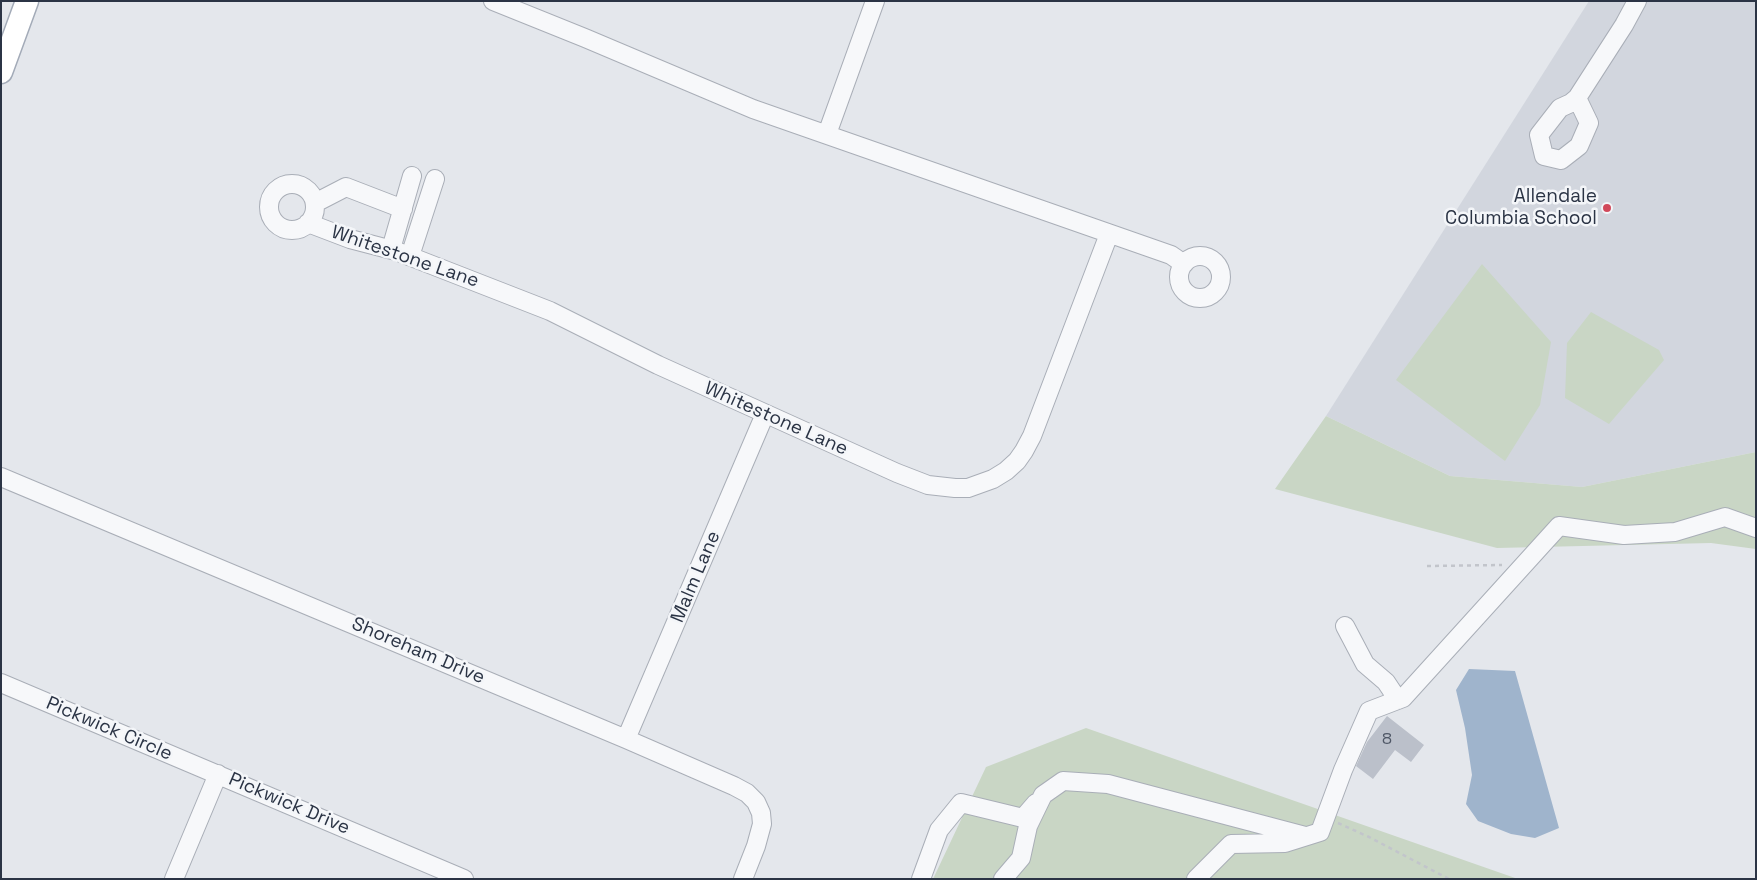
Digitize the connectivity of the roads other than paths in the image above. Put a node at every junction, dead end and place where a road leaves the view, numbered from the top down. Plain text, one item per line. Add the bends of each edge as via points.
1 (27, 1) edge
2 (493, 1) edge
3 (875, 1) edge
4 (1637, 1) edge
5 (1, 72) edge
6 (1577, 98) dead end
7 (827, 134) junction
8 (412, 176) dead end
9 (435, 179) dead end
10 (315, 203) junction
11 (403, 209) junction
12 (308, 224) junction
13 (1109, 234) junction
14 (391, 249) junction
15 (410, 256) junction
16 (1184, 264) dead end
17 (765, 414) junction
18 (1, 477) edge
19 (1756, 528) edge
20 (1346, 626) dead end
21 (1, 683) edge
22 (1398, 700) junction
23 (626, 739) junction
24 (218, 774) junction
25 (1043, 795) junction
26 (1305, 836) junction
27 (174, 879) edge
28 (464, 879) edge
29 (742, 879) edge
30 (921, 879) edge
31 (1003, 879) edge
32 (1196, 879) edge

1 - 5 main road
2 - 7 street via 753,109
3 - 7 street
4 - 6 street
7 - 13 street
8 - 11 street
9 - 15 street
10 - 11 street via 346,186
10 - 12 street, Whitestone Lane via 313,217
10 - 12 street, Whitestone Lane via 307,189 293,184 278,188 269,200 270,215 280,227 294,230
11 - 14 street
12 - 14 street, Whitestone Lane
13 - 16 street via 1171,255
13 - 17 street, Whitestone Lane via 1032,436 1016,461 993,479 965,488 928,485
14 - 15 street, Whitestone Lane
15 - 17 street, Whitestone Lane via 550,311
17 - 23 street, Malm Lane
18 - 23 street, Shoreham Drive
19 - 22 street via 1725,517 1666,533 1624,535 1559,526
20 - 22 street via 1366,664 1386,682
21 - 24 street, Pickwick Circle
22 - 26 street via 1369,711 1320,832
23 - 29 street, Shoreham Drive via 734,786 756,802 762,824
24 - 27 street, Pickwick Drive
24 - 28 street, Pickwick Drive
25 - 26 street via 1063,781 1108,784
25 - 30 street via 1023,818 961,804 940,830
25 - 31 street via 1028,826 1021,858
26 - 32 street via 1285,843 1231,844

